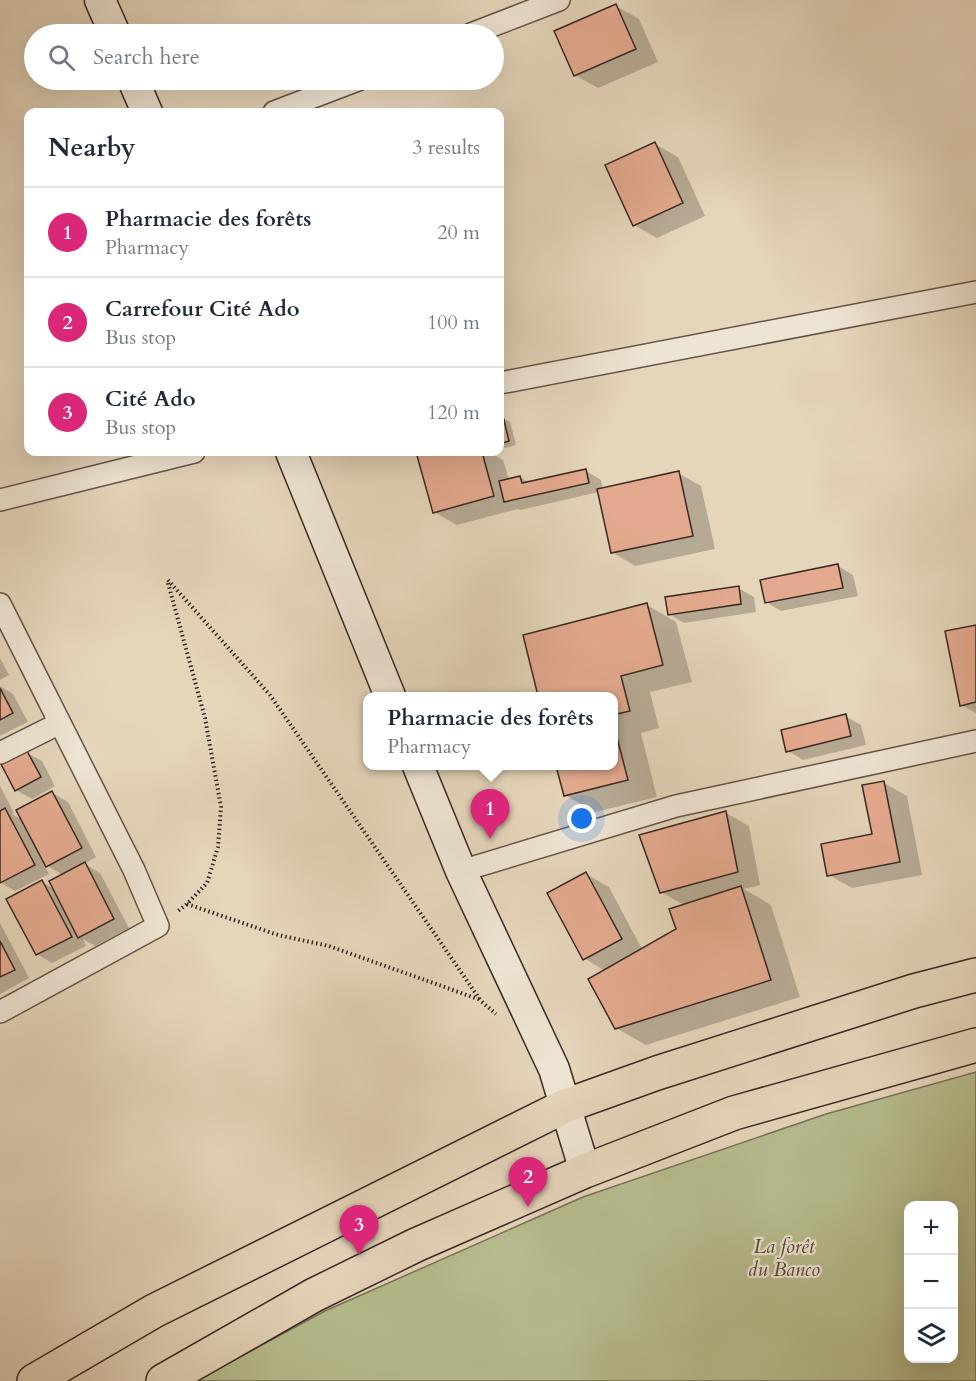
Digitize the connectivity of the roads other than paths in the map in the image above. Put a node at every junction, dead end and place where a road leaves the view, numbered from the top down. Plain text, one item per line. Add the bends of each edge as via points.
1 (100, 0) edge
2 (559, 0) edge
3 (111, 24) edge
4 (497, 24) edge
5 (137, 90) edge
6 (332, 90) edge
7 (145, 108) edge
8 (284, 108) edge
9 (976, 292) edge
10 (504, 382) edge
11 (178, 456) edge
12 (293, 456) edge
13 (0, 500) edge
14 (0, 604) edge
15 (388, 692) edge
16 (60, 723) junction
17 (976, 741) edge
18 (0, 753) edge
19 (420, 770) edge
20 (461, 872) junction
21 (976, 975) edge
22 (0, 1012) edge
23 (976, 1045) edge
24 (565, 1106) junction
25 (585, 1171) junction
26 (34, 1381) edge
27 (163, 1381) edge

1 - 3 street
2 - 4 street
5 - 7 street
6 - 8 street
9 - 10 street
11 - 13 street
12 - 15 street
14 - 16 street
16 - 18 street
16 - 22 street via 158,926
17 - 20 street via 676,806
19 - 20 street
20 - 24 street via 554,1069
21 - 24 main road via 914,991
23 - 25 main road via 734,1113
24 - 25 street
24 - 26 main road via 154,1311
25 - 27 main road via 314,1295

